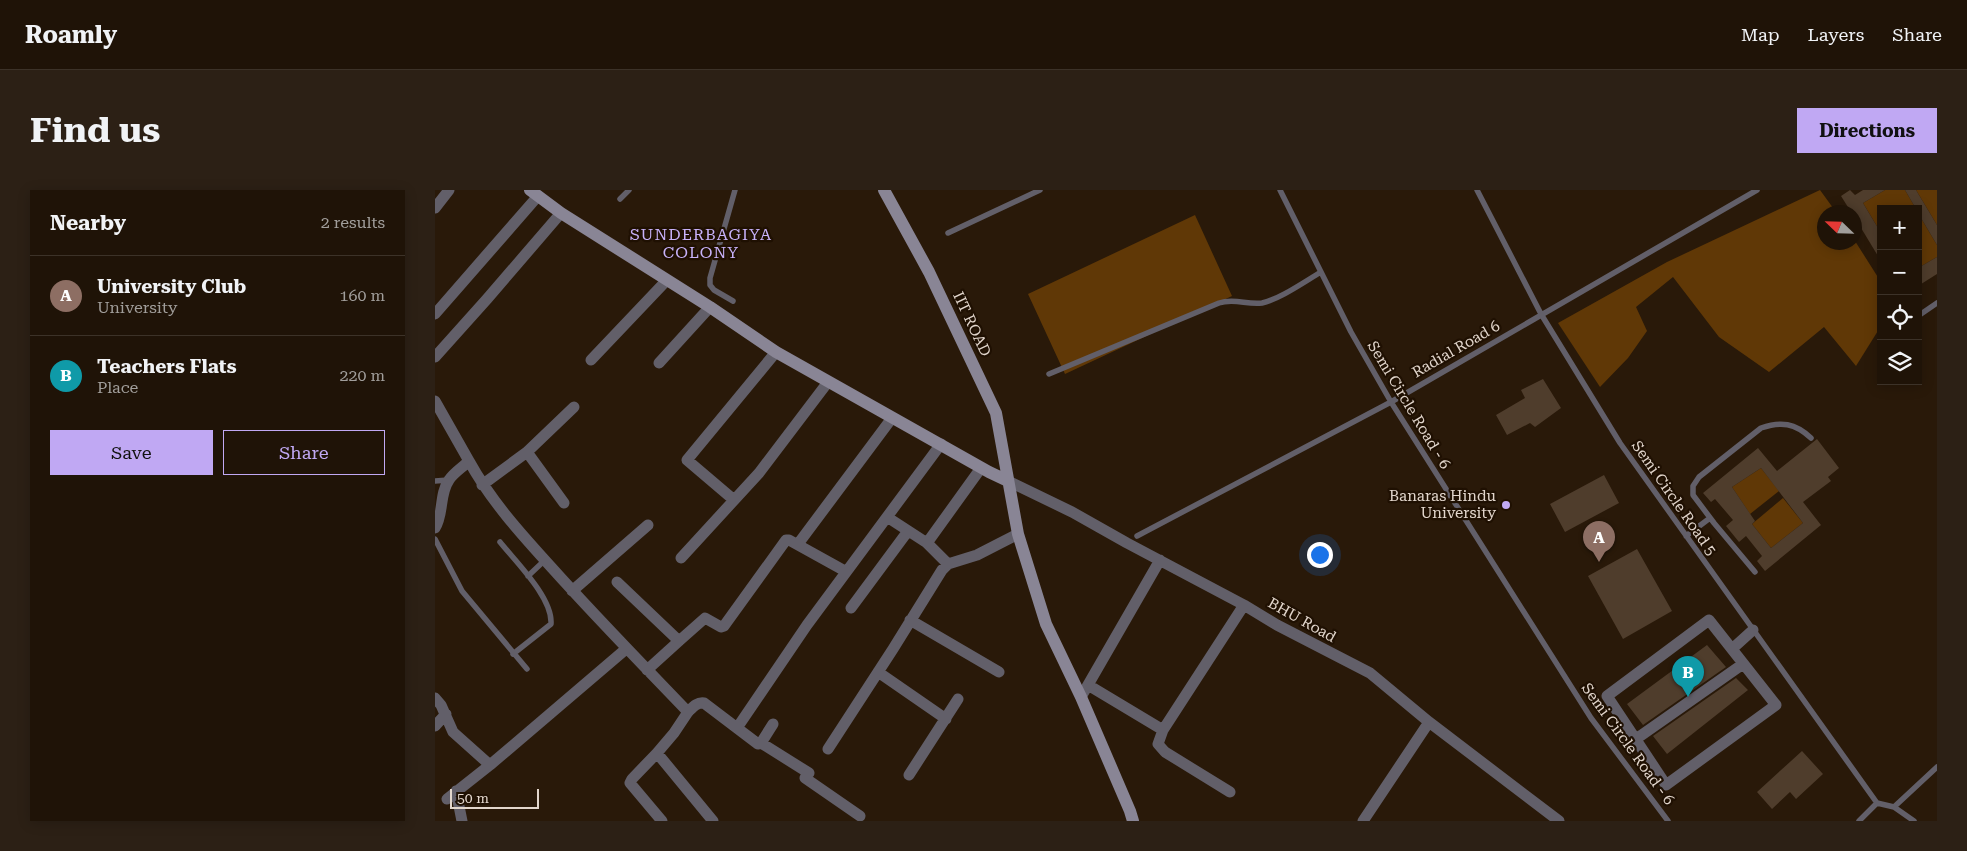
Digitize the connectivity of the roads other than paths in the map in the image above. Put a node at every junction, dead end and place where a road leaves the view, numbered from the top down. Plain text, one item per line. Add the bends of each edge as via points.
1 (449, 190) edge
2 (629, 190) edge
3 (735, 190) edge
4 (884, 190) edge
5 (1040, 190) edge
6 (1280, 190) edge
7 (1477, 190) edge
8 (1757, 190) edge
9 (534, 193) edge
10 (620, 198) dead end
11 (435, 208) edge
12 (561, 213) junction
13 (948, 233) dead end
14 (1321, 272) junction
15 (667, 280) junction
16 (733, 301) dead end
17 (1937, 303) edge
18 (710, 307) junction
19 (1922, 313) edge
20 (435, 314) edge
21 (1541, 314) junction
22 (776, 352) junction
23 (435, 357) edge
24 (591, 360) dead end
25 (659, 363) dead end
26 (1049, 374) dead end
27 (828, 382) junction
28 (435, 401) edge
29 (1391, 402) junction
30 (574, 407) dead end
31 (892, 418) junction
32 (1811, 438) dead end
33 (941, 444) junction
34 (527, 452) junction
35 (469, 461) junction
36 (981, 468) junction
37 (448, 480) junction
38 (435, 481) edge
39 (1008, 481) junction
40 (482, 485) junction
41 (439, 497) edge
42 (734, 500) junction
43 (565, 503) dead end
44 (887, 517) junction
45 (1711, 518) junction
46 (649, 525) dead end
47 (435, 528) edge
48 (908, 530) junction
49 (1018, 534) junction
50 (1137, 536) dead end
51 (1686, 536) junction
52 (435, 539) edge
53 (500, 542) dead end
54 (927, 543) junction
55 (798, 544) junction
56 (681, 558) dead end
57 (545, 560) junction
58 (1160, 560) junction
59 (948, 564) junction
60 (845, 572) junction
61 (1755, 572) dead end
62 (528, 576) junction
63 (617, 582) dead end
64 (572, 591) junction
65 (1244, 605) junction
66 (851, 608) dead end
67 (910, 620) junction
68 (1753, 630) junction
69 (679, 641) junction
70 (626, 649) junction
71 (1732, 649) junction
72 (513, 654) junction
73 (1743, 664) junction
74 (527, 669) dead end
75 (647, 670) junction
76 (878, 672) junction
77 (999, 672) dead end
78 (1085, 691) junction
79 (435, 698) edge
80 (958, 699) dead end
81 (688, 712) junction
82 (446, 714) junction
83 (946, 719) junction
84 (1429, 722) junction
85 (773, 724) dead end
86 (435, 726) edge
87 (737, 728) junction
88 (1163, 730) junction
89 (1636, 739) junction
90 (761, 743) junction
91 (827, 749) dead end
92 (657, 753) junction
93 (490, 765) junction
94 (1937, 767) edge
95 (909, 775) dead end
96 (1230, 792) dead end
97 (1877, 803) junction
98 (1894, 807) junction
99 (861, 819) edge
100 (462, 821) edge
101 (662, 821) edge
102 (713, 821) edge
103 (1133, 821) edge
104 (1363, 821) edge
105 (1559, 821) edge
106 (1668, 821) edge
107 (1859, 821) edge
108 (1914, 821) edge

1 - 11 street
2 - 10 lane
3 - 16 lane via 709,278 709,285 714,290
4 - 39 street, IIT ROAD via 929,272 996,413
5 - 13 lane
6 - 14 lane, Semi Circle Road - 6
7 - 21 lane, Semi Circle Road 5
8 - 21 lane, Radial Road 6
9 - 12 street
9 - 20 street
12 - 15 street
12 - 23 street
14 - 26 lane via 1271,300 1260,303 1219,302
14 - 29 lane, Semi Circle Road - 6
15 - 18 street
15 - 24 street
17 - 19 lane
18 - 22 street
18 - 25 street
21 - 29 lane, Radial Road 6
21 - 51 lane, Semi Circle Road 5 via 1620,443
22 - 27 street
22 - 42 street via 687,460
27 - 31 street
27 - 42 street via 759,473
28 - 35 street
29 - 50 lane, Radial Road 6
29 - 106 lane, Semi Circle Road - 6 via 1591,718
30 - 34 street
31 - 33 street
31 - 55 street
32 - 45 lane via 1801,429 1772,424 1761,428 1699,477 1693,486 1693,495
33 - 36 street
33 - 44 street
34 - 40 street
34 - 43 street
35 - 37 street
35 - 40 street
36 - 39 street
36 - 54 street
37 - 38 lane
37 - 41 street
39 - 49 street, IIT ROAD
39 - 58 street, BHU Road
40 - 57 street
41 - 47 street via 442,511
42 - 56 street
44 - 48 street
44 - 60 street
45 - 51 lane
45 - 61 lane
46 - 64 street
48 - 54 street
48 - 66 street
49 - 59 street via 977,555
49 - 78 street, IIT ROAD via 1046,624 1060,656
51 - 68 lane, Semi Circle Road 5
52 - 72 lane via 462,591
53 - 62 lane
54 - 59 street
55 - 60 street
55 - 69 street via 789,540 783,543 724,626 717,626 705,618
57 - 62 lane
57 - 64 street
58 - 65 street, BHU Road
58 - 78 street
59 - 67 street
60 - 87 street
62 - 72 lane via 546,605 551,624
63 - 69 street
64 - 70 street
65 - 84 street, BHU Road via 1370,674
65 - 88 street
67 - 76 street
67 - 77 street
68 - 71 street
68 - 97 lane, Semi Circle Road 5
69 - 75 street
70 - 75 street
70 - 93 street
71 - 73 street
71 - 89 street via 1709,620 1607,696
72 - 74 lane
73 - 89 street
73 - 89 street via 1776,705 1666,785
75 - 81 street
76 - 83 street
76 - 91 street
78 - 88 street
78 - 103 street, IIT ROAD
79 - 82 street
80 - 83 street
81 - 87 street via 695,704 704,703
81 - 92 street
82 - 86 street
82 - 93 street via 453,732
83 - 95 street
84 - 104 street
84 - 105 street, BHU Road
85 - 90 street
87 - 90 street via 755,743
88 - 96 street via 1158,744 1165,752
90 - 99 street
92 - 101 street via 630,783
92 - 102 street
93 - 100 street via 451,795
94 - 98 lane
97 - 98 lane
97 - 107 lane
98 - 108 lane

